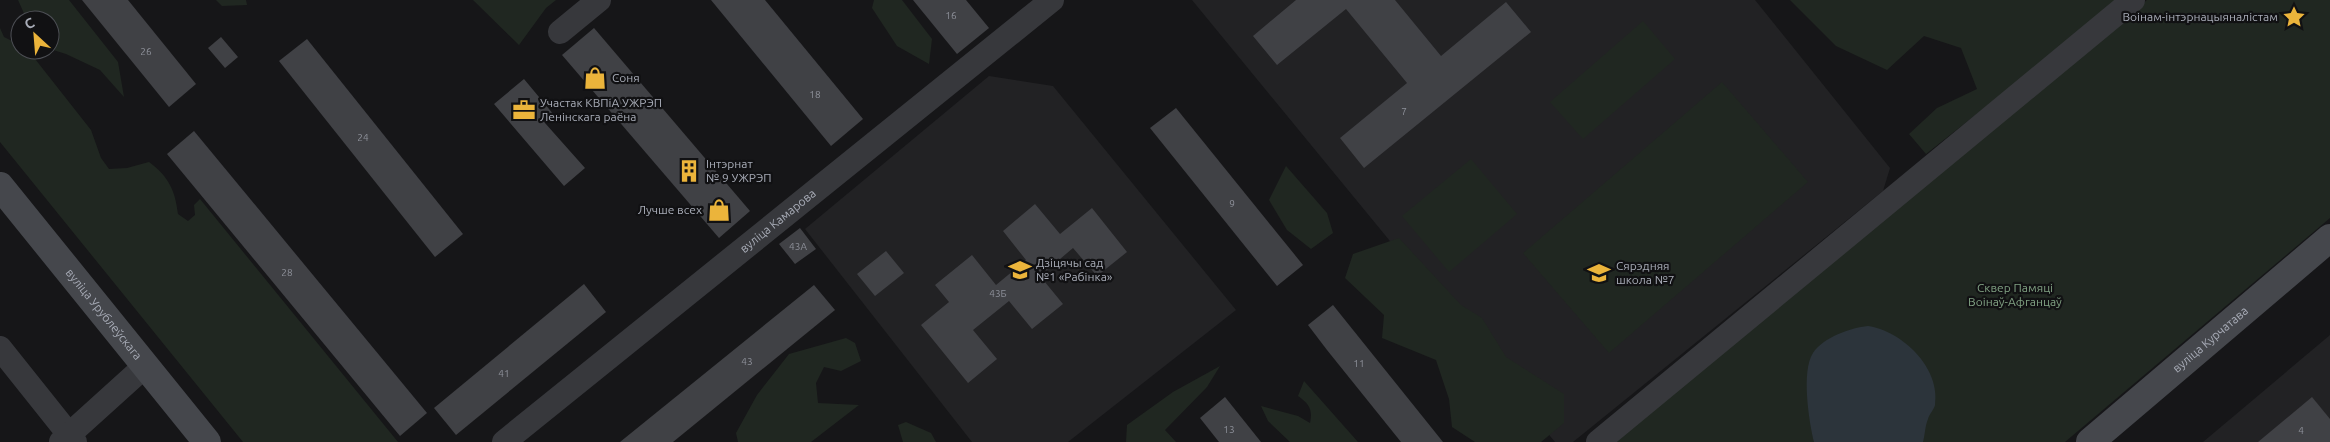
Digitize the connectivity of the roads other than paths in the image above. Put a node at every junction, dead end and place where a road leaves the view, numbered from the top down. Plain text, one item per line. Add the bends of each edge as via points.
1 (599, 0) edge
2 (1052, 0) edge
3 (2133, 0) edge
4 (560, 32) dead end
5 (0, 186) edge
6 (2330, 238) edge
7 (0, 348) edge
8 (145, 366) junction
9 (69, 439) edge
10 (207, 442) edge
11 (504, 442) edge
12 (1598, 442) edge
13 (2090, 442) edge

1 - 4 street
2 - 11 street, вуліца Камарова
3 - 12 street
5 - 8 street, вуліца Урублеўскага
6 - 13 street, вуліца Курчатава
7 - 9 street
8 - 9 street
8 - 10 street, вуліца Урублеўскага

